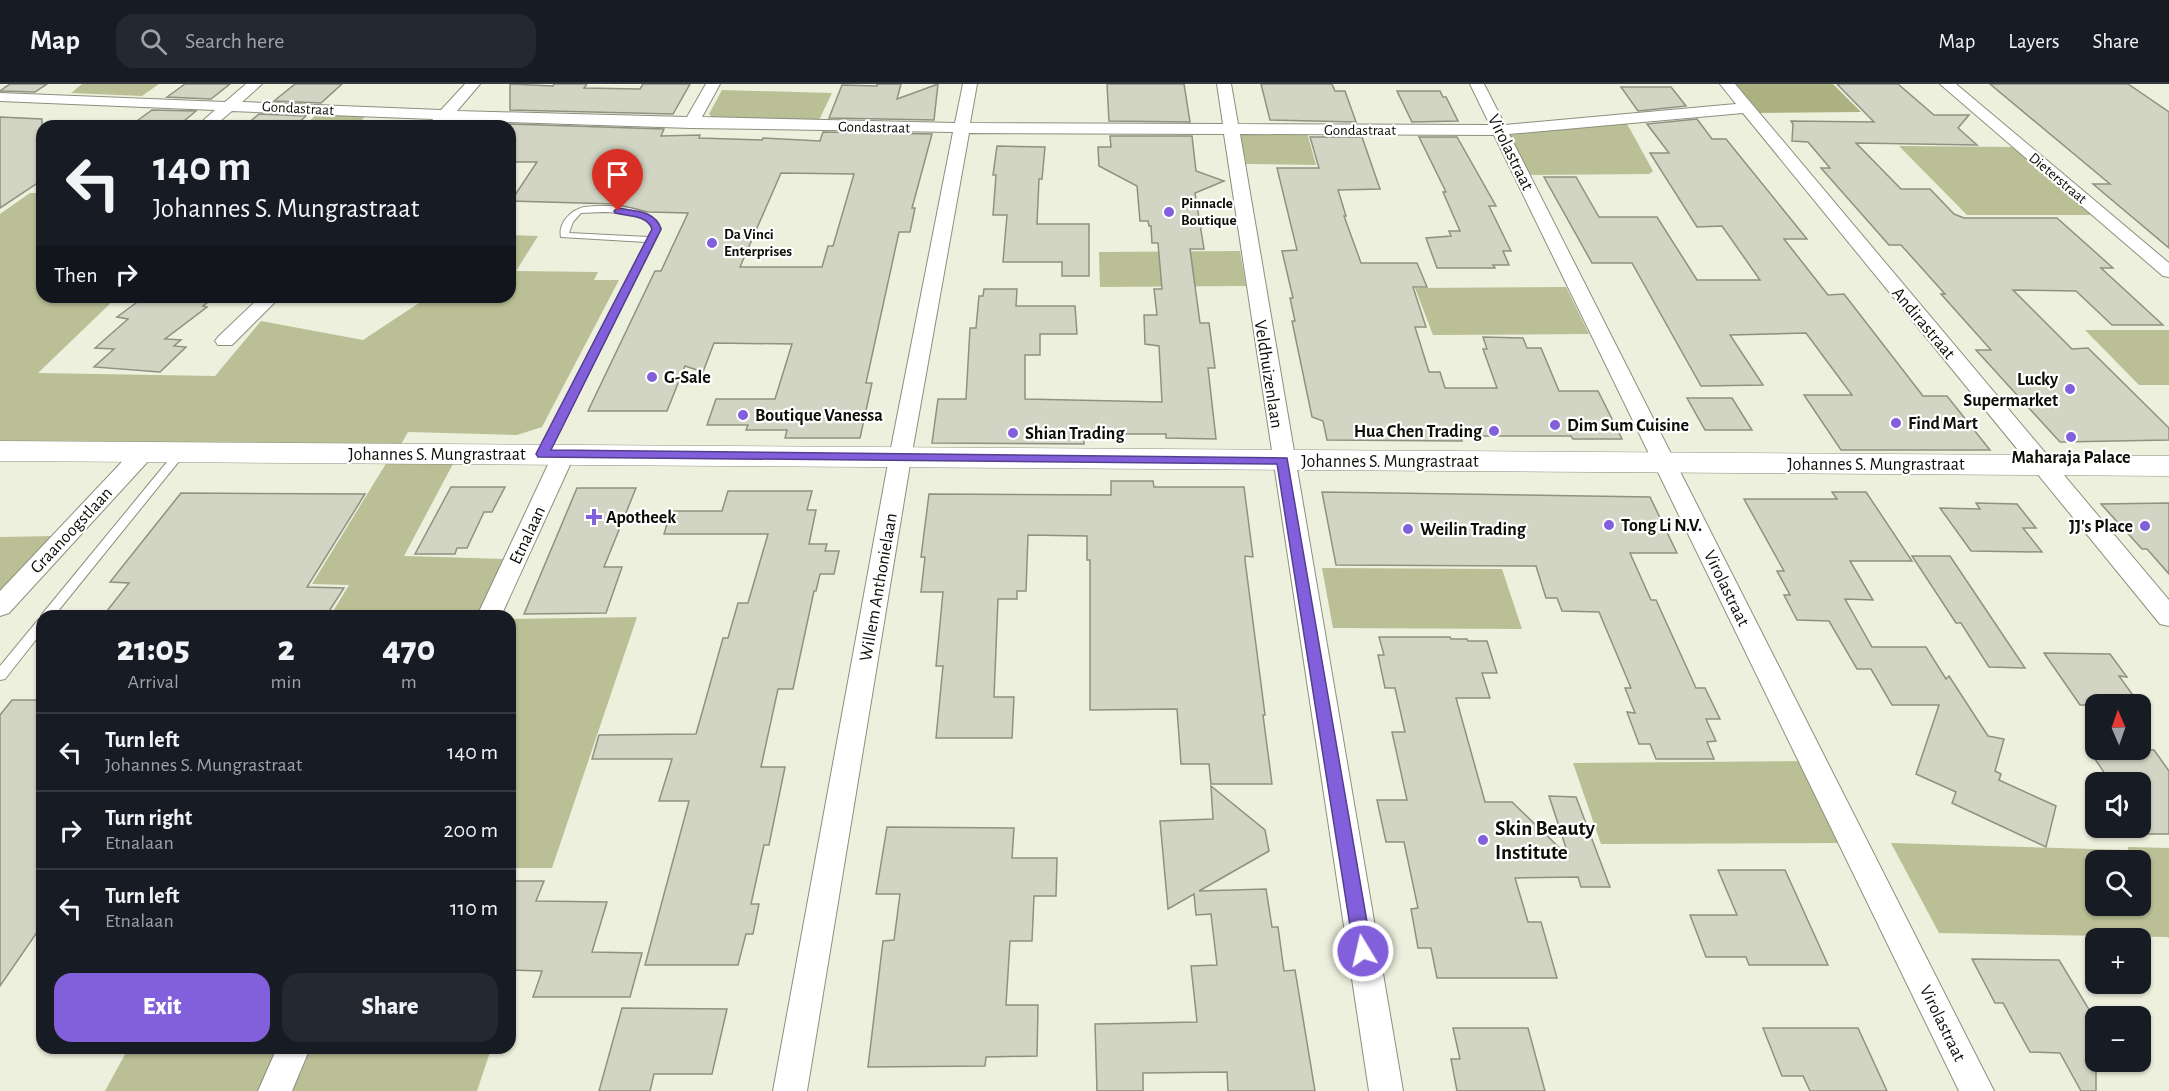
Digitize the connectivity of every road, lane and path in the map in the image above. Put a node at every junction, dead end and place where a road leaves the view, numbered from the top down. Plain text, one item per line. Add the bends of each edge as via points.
1 (69, 84) edge
2 (255, 84) edge
3 (473, 84) edge
4 (713, 84) edge
5 (970, 84) edge
6 (1224, 84) edge
7 (1477, 84) edge
8 (1727, 84) edge
9 (1947, 84) edge
10 (0, 97) edge
11 (48, 99) junction
12 (229, 105) junction
13 (1747, 108) junction
14 (212, 120) edge
15 (427, 120) edge
16 (441, 120) edge
17 (516, 122) edge
18 (691, 123) junction
19 (963, 128) junction
20 (1232, 129) junction
21 (1499, 130) junction
22 (651, 240) junction
23 (2169, 272) edge
24 (265, 303) edge
25 (225, 341) dead end
26 (0, 452) edge
27 (143, 453) junction
28 (180, 453) junction
29 (553, 454) junction
30 (900, 458) junction
31 (1283, 460) junction
32 (1665, 463) junction
33 (2043, 466) junction
34 (2169, 466) edge
35 (0, 607) edge
36 (52, 610) edge
37 (491, 610) edge
38 (2169, 616) edge
39 (36, 630) edge
40 (0, 675) edge
41 (291, 1054) edge
42 (275, 1091) edge
43 (790, 1091) edge
44 (1386, 1091) edge
45 (1977, 1091) edge

1 - 11 street
2 - 12 street
3 - 16 street
4 - 18 street
5 - 19 street, Willem Anthonielaan
6 - 20 street, Veldhuizenlaan
7 - 21 street, Virolastraat
8 - 13 street, Andirastraat
9 - 23 street, Dieterstraat
10 - 11 street, Gondastraat
11 - 12 street, Gondastraat
12 - 14 street
12 - 15 street, Gondastraat
13 - 21 street, Gondastraat
13 - 33 street, Andirastraat
17 - 18 street, Gondastraat
18 - 19 street, Gondastraat
19 - 20 street, Gondastraat
19 - 30 street, Willem Anthonielaan
20 - 21 street, Gondastraat
20 - 31 street, Veldhuizenlaan
21 - 32 street, Virolastraat
22 - 22 lane via 568,236 564,231 579,211 618,211 647,217 655,223 657,229
22 - 29 lane, Etnalaan
24 - 25 street
26 - 27 street, Johannes S. Mungrastraat
27 - 28 street, Johannes S. Mungrastraat
27 - 35 street, Graanoogstlaan
28 - 29 street, Johannes S. Mungrastraat
28 - 36 lane
29 - 30 street, Johannes S. Mungrastraat
29 - 37 street, Etnalaan
30 - 31 street, Johannes S. Mungrastraat
30 - 43 street, Willem Anthonielaan
31 - 32 street, Johannes S. Mungrastraat
31 - 44 street, Veldhuizenlaan
32 - 33 street, Johannes S. Mungrastraat
32 - 45 street, Virolastraat
33 - 34 street, Johannes S. Mungrastraat
33 - 38 street, Andirastraat
39 - 40 lane
41 - 42 street

